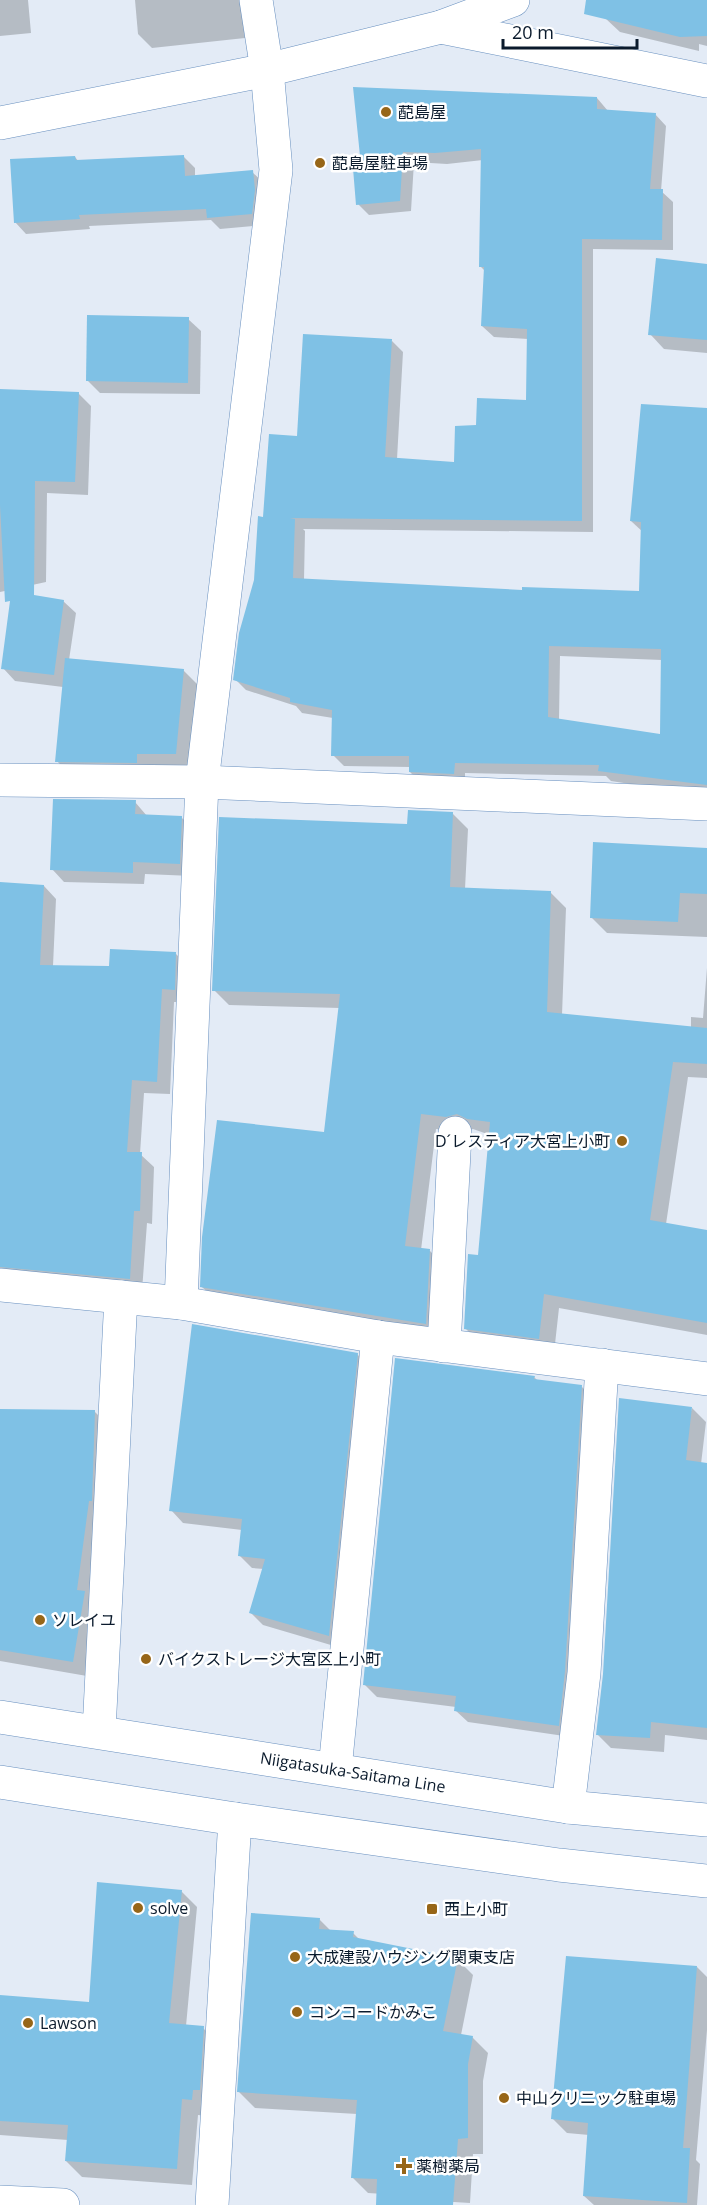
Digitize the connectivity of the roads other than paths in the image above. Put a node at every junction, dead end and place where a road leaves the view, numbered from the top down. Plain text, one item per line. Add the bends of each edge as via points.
1 (256, 0) edge
2 (513, 0) edge
3 (441, 27) junction
4 (267, 70) junction
5 (707, 81) edge
6 (0, 123) edge
7 (0, 780) edge
8 (202, 782) junction
9 (707, 804) edge
10 (455, 1133) dead end
11 (0, 1286) edge
12 (121, 1297) junction
13 (181, 1303) junction
14 (378, 1337) junction
15 (444, 1346) junction
16 (602, 1365) junction
17 (707, 1379) edge
18 (0, 1717) edge
19 (99, 1731) junction
20 (335, 1769) junction
21 (0, 1782) edge
22 (568, 1808) junction
23 (235, 1819) junction
24 (707, 1820) edge
25 (707, 1881) edge
26 (0, 2202) edge
27 (63, 2205) edge
28 (212, 2205) edge

1 - 4 street
2 - 3 street
3 - 4 street
3 - 5 street
4 - 6 street
4 - 8 street via 276,170
7 - 8 street
8 - 9 street
8 - 13 street
10 - 15 street
11 - 12 street
12 - 13 street
12 - 19 street
13 - 14 street
14 - 15 street
14 - 20 street
15 - 16 street
16 - 17 street
16 - 22 street via 584,1673
18 - 19 street, Niigatasuka-Saitama Line
19 - 20 street, Niigatasuka-Saitama Line
20 - 22 street, Niigatasuka-Saitama Line
21 - 23 street
22 - 24 street, Niigatasuka-Saitama Line
23 - 25 street via 559,1865
23 - 28 street
26 - 27 street

